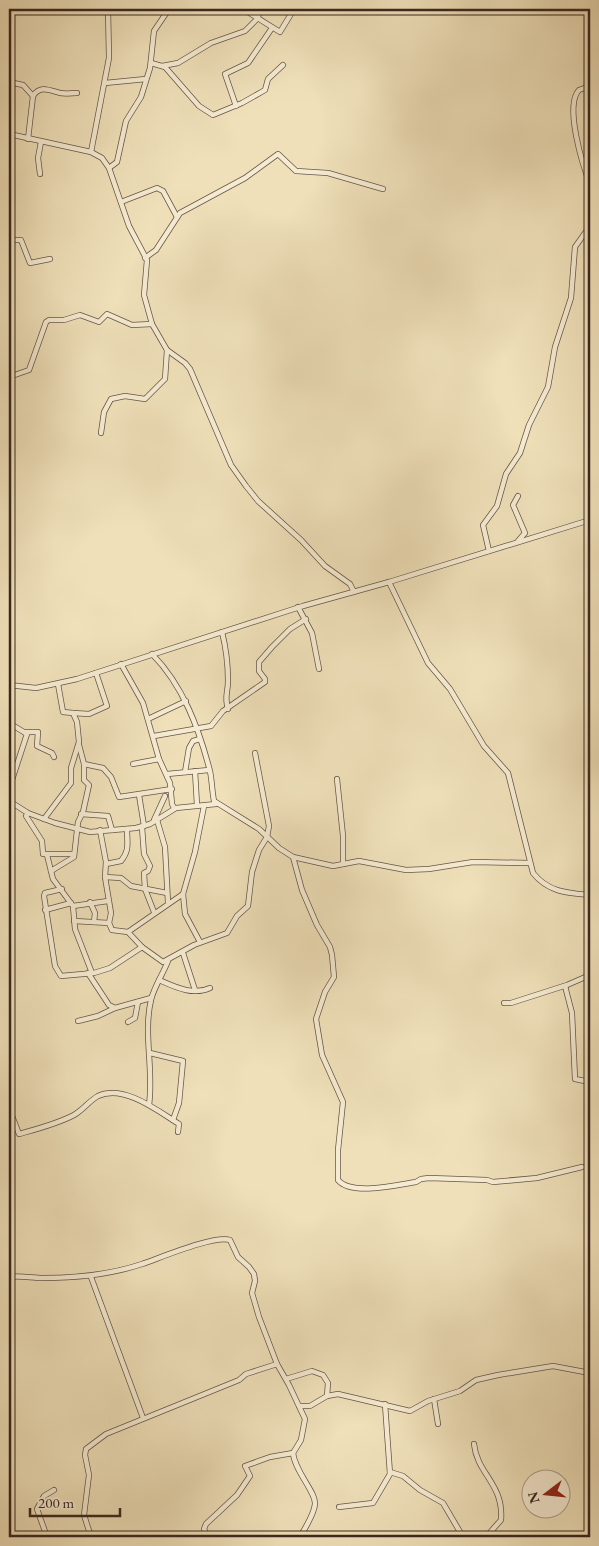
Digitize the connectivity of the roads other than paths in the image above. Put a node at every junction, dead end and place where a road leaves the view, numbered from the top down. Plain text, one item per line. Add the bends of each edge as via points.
1 (108, 9) edge
2 (169, 9) edge
3 (243, 9) edge
4 (261, 9) edge
5 (294, 9) edge
6 (257, 19) junction
7 (272, 28) junction
8 (151, 63) junction
9 (162, 66) junction
10 (283, 66) dead end
11 (146, 79) junction
12 (9, 82) edge
13 (105, 83) junction
14 (590, 86) edge
15 (78, 93) dead end
16 (33, 96) junction
17 (236, 106) junction
18 (9, 134) edge
19 (28, 139) junction
20 (41, 142) junction
21 (91, 152) junction
22 (109, 168) junction
23 (40, 174) dead end
24 (590, 184) edge
25 (383, 189) dead end
26 (121, 202) junction
27 (177, 216) junction
28 (590, 226) edge
29 (9, 240) edge
30 (146, 258) junction
31 (50, 259) dead end
32 (152, 324) junction
33 (167, 350) junction
34 (9, 377) edge
35 (101, 433) dead end
36 (518, 496) dead end
37 (590, 520) edge
38 (515, 543) junction
39 (488, 551) junction
40 (389, 582) junction
41 (354, 592) junction
42 (298, 607) junction
43 (306, 620) junction
44 (222, 632) junction
45 (152, 654) junction
46 (121, 664) junction
47 (319, 669) dead end
48 (96, 673) junction
49 (58, 684) junction
50 (9, 685) edge
51 (186, 701) junction
52 (228, 709) junction
53 (73, 713) junction
54 (148, 719) junction
55 (9, 723) edge
56 (197, 730) junction
57 (25, 732) junction
58 (154, 736) junction
59 (200, 739) junction
60 (78, 744) junction
61 (255, 753) dead end
62 (54, 757) dead end
63 (160, 759) junction
64 (84, 764) junction
65 (133, 764) dead end
66 (9, 767) edge
67 (15, 769) junction
68 (209, 770) junction
69 (195, 771) junction
70 (185, 772) junction
71 (167, 774) junction
72 (337, 779) dead end
73 (9, 789) edge
74 (172, 789) junction
75 (139, 795) junction
76 (166, 796) dead end
77 (9, 801) edge
78 (216, 804) junction
79 (197, 805) junction
80 (204, 806) junction
81 (174, 808) junction
82 (28, 813) junction
83 (81, 814) junction
84 (44, 819) junction
85 (155, 821) junction
86 (143, 827) junction
87 (77, 828) junction
88 (127, 829) junction
89 (100, 830) junction
90 (112, 830) junction
91 (267, 837) junction
92 (74, 854) junction
93 (47, 855) junction
94 (293, 858) junction
95 (529, 863) junction
96 (106, 864) junction
97 (343, 864) junction
98 (51, 871) junction
99 (105, 877) junction
100 (62, 888) junction
101 (145, 889) junction
102 (167, 893) junction
103 (183, 894) junction
104 (590, 895) edge
105 (108, 901) junction
106 (90, 902) junction
107 (168, 903) junction
108 (72, 905) junction
109 (45, 910) junction
110 (154, 912) junction
111 (74, 921) junction
112 (94, 922) junction
113 (109, 923) junction
114 (128, 932) junction
115 (200, 942) junction
116 (142, 947) junction
117 (183, 953) junction
118 (168, 961) junction
119 (90, 973) junction
120 (590, 975) edge
121 (159, 980) junction
122 (565, 986) junction
123 (210, 988) dead end
124 (195, 990) junction
125 (151, 998) junction
126 (138, 1002) junction
127 (504, 1003) dead end
128 (115, 1008) junction
129 (78, 1021) dead end
130 (128, 1022) dead end
131 (150, 1053) junction
132 (590, 1082) edge
133 (149, 1104) junction
134 (9, 1108) edge
135 (173, 1120) junction
136 (178, 1132) dead end
137 (582, 1167) dead end
138 (9, 1277) edge
139 (91, 1277) junction
140 (277, 1364) junction
141 (590, 1373) edge
142 (286, 1379) junction
143 (327, 1396) junction
144 (434, 1399) junction
145 (385, 1404) junction
146 (299, 1406) junction
147 (143, 1418) junction
148 (438, 1424) dead end
149 (474, 1444) dead end
150 (293, 1454) junction
151 (390, 1472) junction
152 (54, 1490) dead end
153 (339, 1507) dead end
154 (47, 1537) edge
155 (91, 1537) edge
156 (208, 1537) edge
157 (300, 1537) edge
158 (463, 1537) edge
159 (486, 1537) edge

1 - 13 street via 110,44
2 - 8 street via 154,30
3 - 6 street
4 - 6 street
5 - 7 street via 281,32
6 - 7 street
6 - 9 street via 245,31 211,43 178,63
7 - 17 street via 248,64 225,74
8 - 9 street
8 - 11 street
9 - 17 street via 210,115
10 - 17 street via 268,78 265,90
11 - 13 street
11 - 22 street via 139,101 126,121 117,162
12 - 16 street via 23,85
13 - 21 street
14 - 24 street via 579,90 574,102 578,145
15 - 16 street via 61,93 45,88
16 - 19 street
18 - 19 street
19 - 20 street
20 - 21 street
20 - 23 street
21 - 22 street via 102,158
22 - 26 street
25 - 27 street via 328,173 296,171 278,154 245,178
26 - 27 street via 158,188
26 - 30 street
27 - 30 street via 156,250
28 - 39 street via 575,247 571,298 555,347 548,387 529,425 520,453 506,474 497,506 483,525
29 - 31 street via 21,240 30,263
30 - 32 street via 144,295
32 - 33 street
32 - 34 street via 136,326 107,314 99,322 80,315 49,320 29,370
33 - 35 street via 165,379 145,399 125,396 111,399 104,412
33 - 41 street via 190,370 231,465 258,501 325,566 350,584
36 - 38 street via 513,505 525,533
37 - 38 street
38 - 39 street
39 - 40 street
40 - 41 street
40 - 95 street via 428,663 450,689 484,746 508,773
41 - 42 street
42 - 43 street
42 - 44 street
43 - 47 street
43 - 52 street via 284,635 259,662 259,671 265,681
44 - 45 street
44 - 52 street via 228,682 224,695
45 - 46 street
45 - 51 street
46 - 48 street
46 - 54 street via 140,696
48 - 49 street
48 - 53 street via 107,706 87,715
49 - 50 street via 36,688
49 - 53 street via 63,712
51 - 54 street
51 - 56 street
52 - 56 street via 211,726
53 - 60 street via 77,722
54 - 58 street
55 - 57 street
56 - 58 street
56 - 59 street
57 - 62 street via 38,732 37,746 52,752
57 - 67 street via 27,736
58 - 63 street
59 - 68 street
59 - 70 street via 190,745
60 - 64 street
60 - 84 street via 69,787
61 - 91 street via 268,822
63 - 65 street
63 - 71 street
64 - 75 street via 102,768 111,777 119,797
64 - 83 street via 84,778 89,786
66 - 67 street
67 - 73 street
68 - 69 street
68 - 78 street
69 - 70 street
69 - 79 street
70 - 71 street
71 - 74 street
72 - 97 street
74 - 75 street
74 - 81 street
75 - 86 street
76 - 85 street
77 - 82 street
78 - 80 street
78 - 91 street
79 - 80 street
79 - 81 street
80 - 103 street
81 - 85 street
82 - 84 street
82 - 93 street via 27,817 42,841 42,854
83 - 87 street
83 - 90 street via 107,815
84 - 87 street
85 - 86 street
85 - 102 street via 164,847
86 - 88 street
86 - 101 street via 144,854 150,866 144,874
87 - 89 street via 90,832
87 - 92 street
88 - 90 street
88 - 96 street via 129,848 126,855 121,861
89 - 90 street
89 - 96 street
91 - 94 street
91 - 115 street via 252,872 247,909 237,916 227,933
92 - 93 street
92 - 98 street via 70,861
93 - 98 street
94 - 97 street via 333,866
94 - 137 street via 316,926 332,955 334,977 324,992 316,1019 322,1055 343,1102 337,1176 341,1184 357,1189 415,1183 429,1178 493,1182 537,1178
95 - 97 street via 473,862 406,870 359,861
95 - 104 street via 539,881 553,890
96 - 99 street
98 - 100 street via 53,879
99 - 101 street via 121,878 129,885
99 - 105 street
100 - 108 street
100 - 109 street via 45,893
101 - 102 street
101 - 110 street
102 - 107 street
103 - 107 street
103 - 115 street via 185,914
105 - 106 street
105 - 113 street
106 - 108 street
106 - 112 street via 95,913
107 - 110 street
108 - 109 street
108 - 111 street
109 - 119 street via 56,970 61,976
110 - 114 street
111 - 112 street
111 - 119 street
112 - 113 street
113 - 114 street via 112,930
114 - 116 street
115 - 117 street
116 - 118 street via 161,962
116 - 119 street via 115,966
117 - 118 street
117 - 124 street
118 - 121 street
119 - 128 street via 109,1005
120 - 122 street
121 - 124 street via 181,990
121 - 125 street
122 - 127 street
122 - 132 street via 572,1013 575,1079
123 - 124 street
125 - 126 street
125 - 131 street
126 - 128 street
126 - 130 street via 135,1018
128 - 129 street
131 - 133 street
131 - 135 street via 183,1061 179,1103
133 - 134 street via 137,1098 104,1094 75,1114 18,1134
133 - 135 street
135 - 136 street via 180,1125
138 - 139 street
139 - 140 street via 229,1238 238,1258 254,1274 252,1295
139 - 147 street
140 - 142 street
140 - 147 street
141 - 144 street via 552,1366 498,1374
142 - 143 street via 312,1371 324,1375 328,1383
142 - 146 street
143 - 145 street via 344,1395 372,1404
143 - 146 street via 314,1405
144 - 145 street via 410,1412
144 - 148 street
145 - 151 street
146 - 150 street via 304,1427
147 - 155 street via 97,1439 85,1450 89,1475 84,1515
149 - 159 street via 478,1461 500,1498 501,1520
150 - 156 street via 270,1457 246,1466 250,1476 237,1495 206,1524 204,1529
150 - 157 street via 298,1472 315,1499 315,1506
151 - 153 street via 373,1503
151 - 158 street via 404,1476 443,1503
152 - 154 street via 44,1496 37,1510

